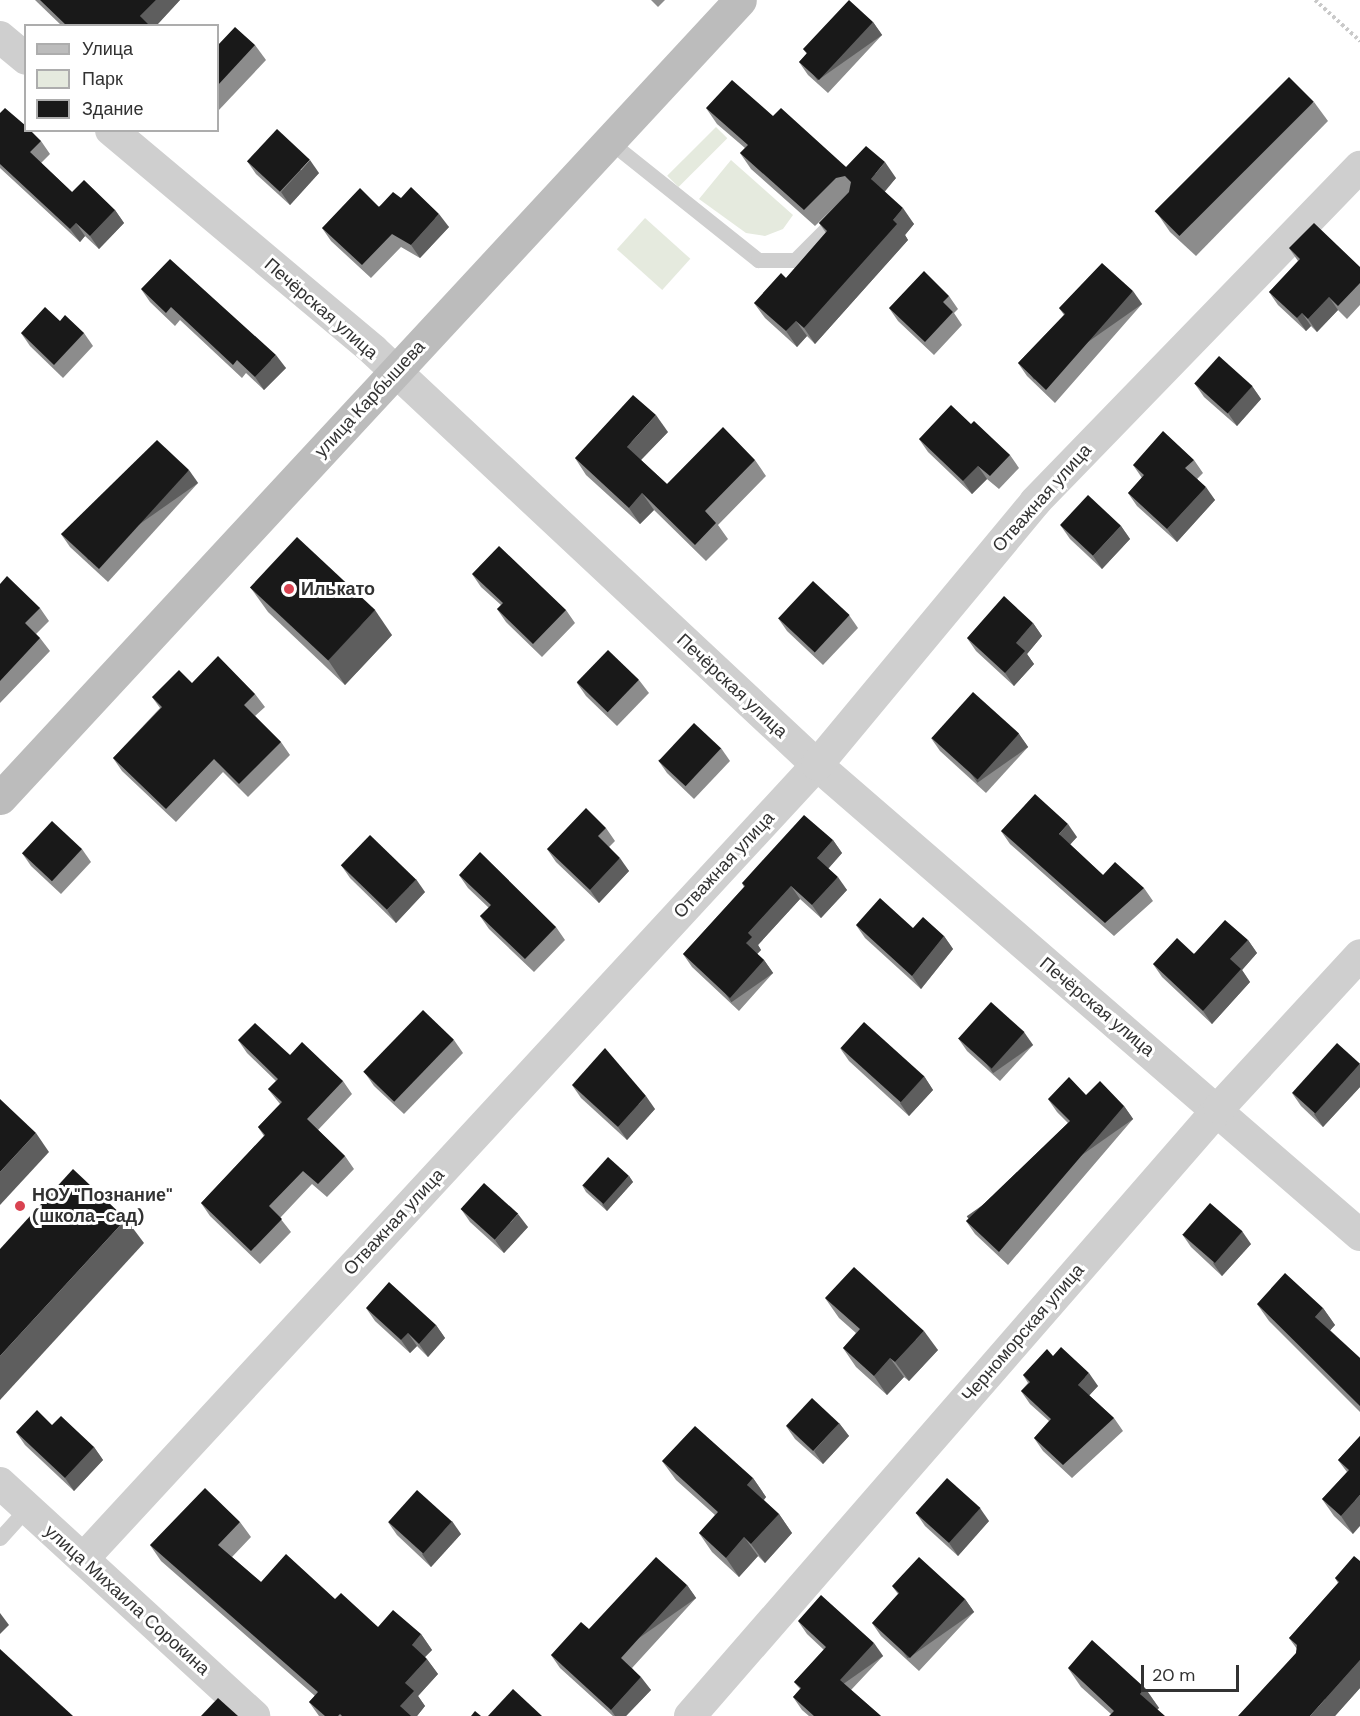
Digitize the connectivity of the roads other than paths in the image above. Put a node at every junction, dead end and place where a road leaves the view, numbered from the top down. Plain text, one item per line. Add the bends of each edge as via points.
1 (740, 0) edge
2 (0, 37) edge
3 (24, 57) edge
4 (113, 132) edge
5 (609, 141) junction
6 (1360, 167) edge
7 (853, 201) edge
8 (394, 374) junction
9 (816, 765) junction
10 (0, 798) edge
11 (1360, 955) edge
12 (1219, 1108) junction
13 (1360, 1235) edge
14 (0, 1483) edge
15 (27, 1509) junction
16 (0, 1538) edge
17 (83, 1559) junction
18 (254, 1716) edge
19 (690, 1716) edge

1 - 5 street, улица Карбышева
2 - 3 street
4 - 8 street, Печёрская улица
5 - 7 lane via 758,261 795,260
5 - 8 street, улица Карбышева
6 - 9 street, Отважная улица via 1035,502
8 - 9 street, Печёрская улица
8 - 10 street, улица Карбышева
9 - 12 street, Печёрская улица
9 - 17 street, Отважная улица
11 - 12 street, Черноморская улица
12 - 13 street, Печёрская улица
12 - 19 street, Черноморская улица
14 - 15 street, улица Михаила Сорокина
15 - 16 lane
15 - 17 street, улица Михаила Сорокина
17 - 18 street, улица Михаила Сорокина

